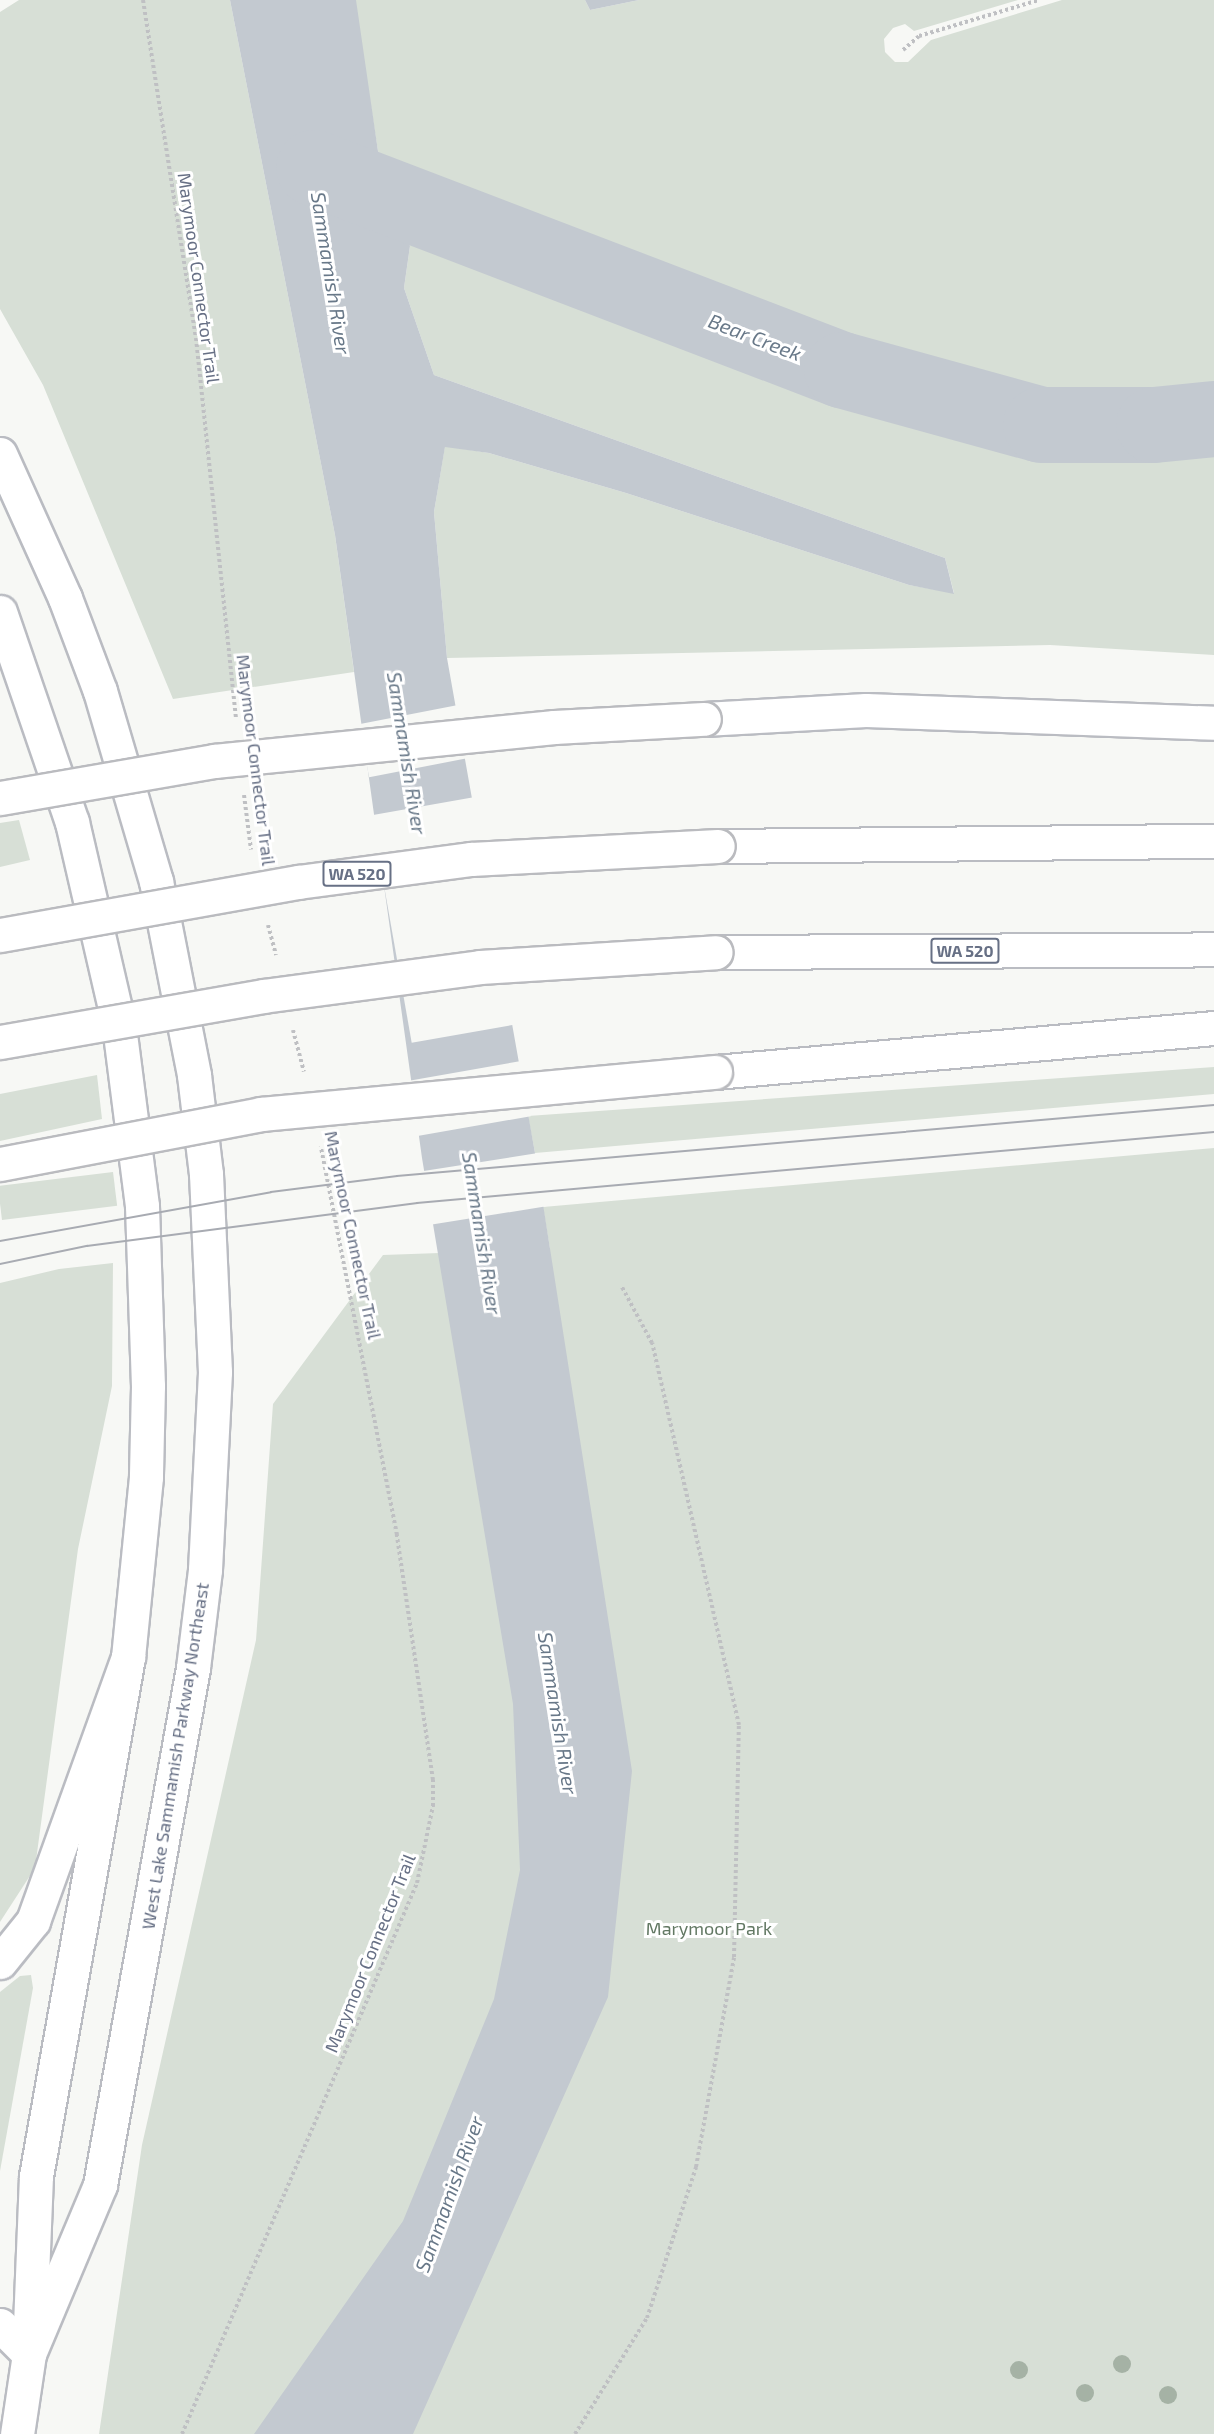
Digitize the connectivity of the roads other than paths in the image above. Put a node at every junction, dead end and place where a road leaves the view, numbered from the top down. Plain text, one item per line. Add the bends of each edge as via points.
1 (0, 454) edge
2 (0, 612) edge
3 (1214, 723) edge
4 (0, 798) edge
5 (1214, 841) edge
6 (0, 935) edge
7 (1214, 949) edge
8 (1214, 1028) edge
9 (0, 1042) edge
10 (0, 1164) edge
11 (128, 1657) junction
12 (0, 1962) edge
13 (0, 2325) edge
14 (15, 2350) edge
15 (17, 2434) edge

1 - 14 main road, West Lake Sammamish Parkway Northeast via 60,588 100,691 156,881 181,999 204,1163 215,1372 207,1548 193,1668 100,2186
2 - 11 main road, West Lake Sammamish Parkway Northeast via 55,762 80,849 108,970 132,1115 147,1284 148,1386 141,1544
3 - 4 main road, bridge via 866,710 554,727 214,761
5 - 6 main road, WA 520, bridge via 718,846 471,859 298,882
7 - 9 main road, WA 520, bridge via 716,952 480,967 263,996
8 - 10 main road, bridge via 261,1114
11 - 12 main road via 33,1921
11 - 14 main road, West Lake Sammamish Parkway Northeast via 36,2176
13 - 14 main road
14 - 15 main road, West Lake Sammamish Parkway Northeast

